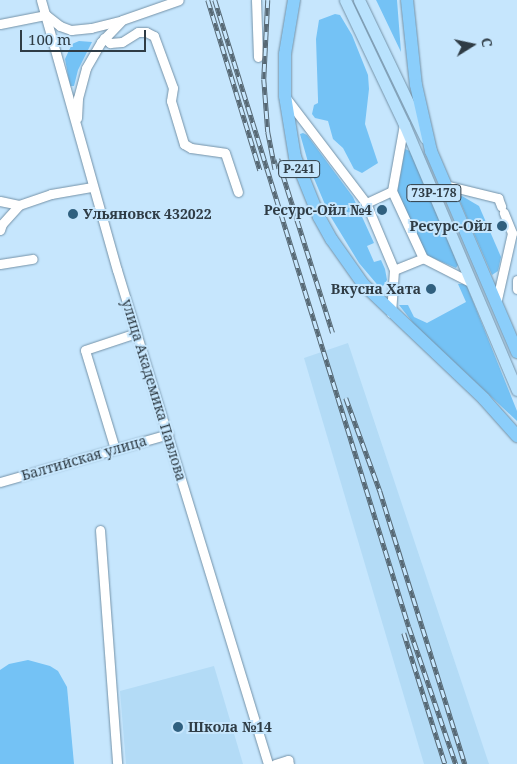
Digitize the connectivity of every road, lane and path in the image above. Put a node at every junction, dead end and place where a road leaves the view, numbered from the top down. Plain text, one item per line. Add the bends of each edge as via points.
1 (41, 0) edge
2 (179, 0) edge
3 (256, 0) edge
4 (294, 0) edge
5 (345, 0) edge
6 (359, 0) edge
7 (407, 0) edge
8 (46, 15) junction
9 (122, 20) junction
10 (0, 24) edge
11 (104, 38) junction
12 (258, 57) dead end
13 (285, 96) junction
14 (404, 124) junction
15 (80, 143) junction
16 (431, 151) junction
17 (445, 185) junction
18 (92, 187) junction
19 (392, 191) junction
20 (238, 192) dead end
21 (0, 201) edge
22 (366, 203) junction
23 (19, 205) junction
24 (0, 230) edge
25 (33, 258) dead end
26 (423, 258) junction
27 (0, 264) edge
28 (394, 270) junction
29 (517, 280) edge
30 (473, 283) junction
31 (517, 289) edge
32 (496, 304) junction
33 (391, 313) junction
34 (136, 333) junction
35 (517, 352) edge
36 (517, 390) edge
37 (168, 434) junction
38 (517, 436) edge
39 (116, 449) junction
40 (0, 482) edge
41 (100, 530) dead end
42 (117, 764) edge
43 (268, 764) edge
44 (275, 764) edge
45 (289, 764) edge

1 - 8 street, улица Академика Павлова
2 - 9 street
3 - 12 street
4 - 13 highway, Р-241 via 285,54
5 - 14 main road, 73Р-178
6 - 16 main road
7 - 16 highway via 416,85
8 - 9 street via 71,30
8 - 10 street
8 - 15 street, улица Академика Павлова
9 - 11 street
11 - 15 street via 93,54 81,83 77,113
11 - 20 street via 110,43 122,42 138,32 151,33 173,88 170,101 184,144 224,153
13 - 22 street
13 - 33 highway, Р-241 via 295,157 319,217 363,284
14 - 19 street
14 - 30 main road, 73Р-178
15 - 18 street, улица Академика Павлова
16 - 17 highway
17 - 32 highway
17 - 32 street via 498,198 503,209 512,233
18 - 23 street via 51,194
18 - 34 street, улица Академика Павлова
19 - 22 street
19 - 26 street
21 - 23 street
22 - 28 street
23 - 24 street
25 - 27 street
26 - 28 street
26 - 30 street
28 - 33 street
29 - 31 street
30 - 36 main road, 73Р-178
32 - 35 highway
33 - 38 highway, Р-241 via 484,399
34 - 37 street, улица Академика Павлова
34 - 39 street via 85,350
37 - 39 street, Балтийская улица
37 - 43 street, улица Академика Павлова
39 - 40 street, Балтийская улица
41 - 42 street
44 - 45 street via 288,760

